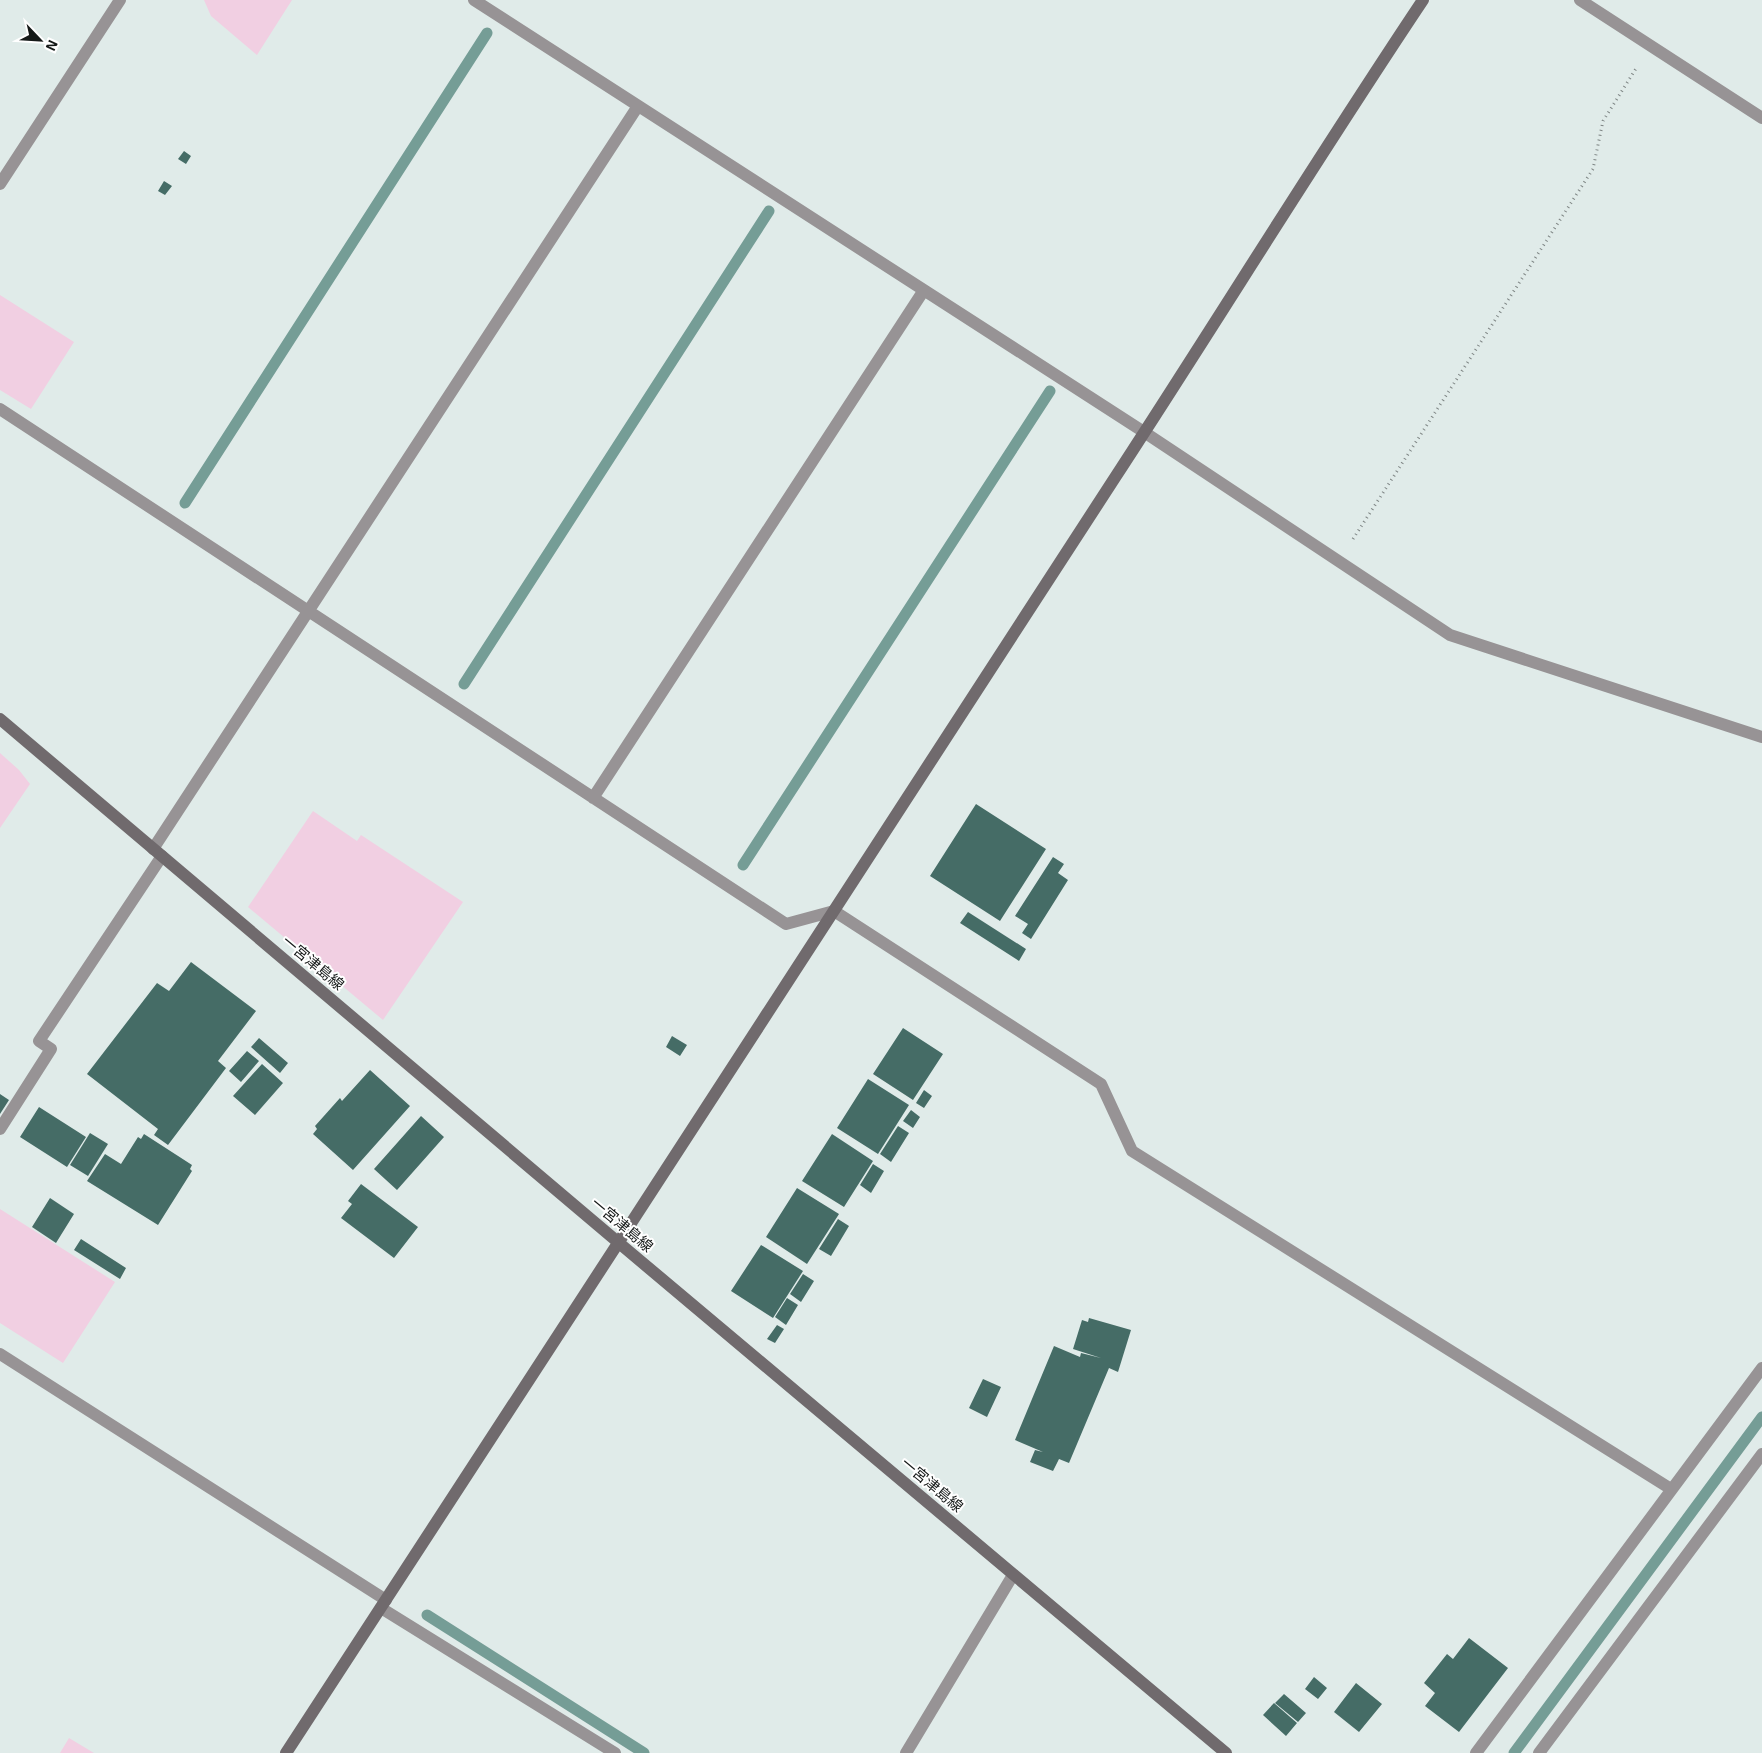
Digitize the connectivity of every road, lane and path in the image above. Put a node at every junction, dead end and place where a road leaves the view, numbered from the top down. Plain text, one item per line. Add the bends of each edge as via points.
1 (120, 0) edge
2 (474, 0) edge
3 (1423, 0) edge
4 (1580, 0) edge
5 (1651, 46) junction
6 (638, 106) junction
7 (1762, 118) edge
8 (0, 184) edge
9 (924, 290) junction
10 (0, 409) edge
11 (1144, 432) junction
12 (1339, 562) junction
13 (309, 611) junction
14 (0, 719) edge
15 (1762, 737) edge
16 (593, 798) junction
17 (157, 852) junction
18 (834, 911) junction
19 (0, 1129) edge
20 (619, 1243) junction
21 (0, 1354) edge
22 (1762, 1368) edge
23 (1762, 1454) edge
24 (1671, 1489) junction
25 (1014, 1575) junction
26 (383, 1604) junction
27 (286, 1753) edge
28 (615, 1753) edge
29 (906, 1753) edge
30 (1226, 1753) edge
31 (1476, 1753) edge
32 (1539, 1753) edge

1 - 8 street
2 - 6 street
3 - 11 street
4 - 5 street
5 - 7 street
5 - 12 path via 1603,121 1593,169
6 - 9 street
6 - 13 street
9 - 11 street
9 - 16 street
10 - 13 street
11 - 12 street
11 - 18 street
12 - 15 street via 1450,635
13 - 16 street
13 - 17 street
14 - 17 street, 一宮津島線
16 - 18 street via 786,924
17 - 19 street via 39,1041 51,1049
17 - 20 street, 一宮津島線
18 - 20 street
18 - 24 street via 1100,1084 1132,1151
20 - 25 street, 一宮津島線
20 - 26 street
21 - 26 street
22 - 24 street
23 - 32 street
24 - 31 street
25 - 29 street
25 - 30 street, 一宮津島線
26 - 27 street
26 - 28 street

